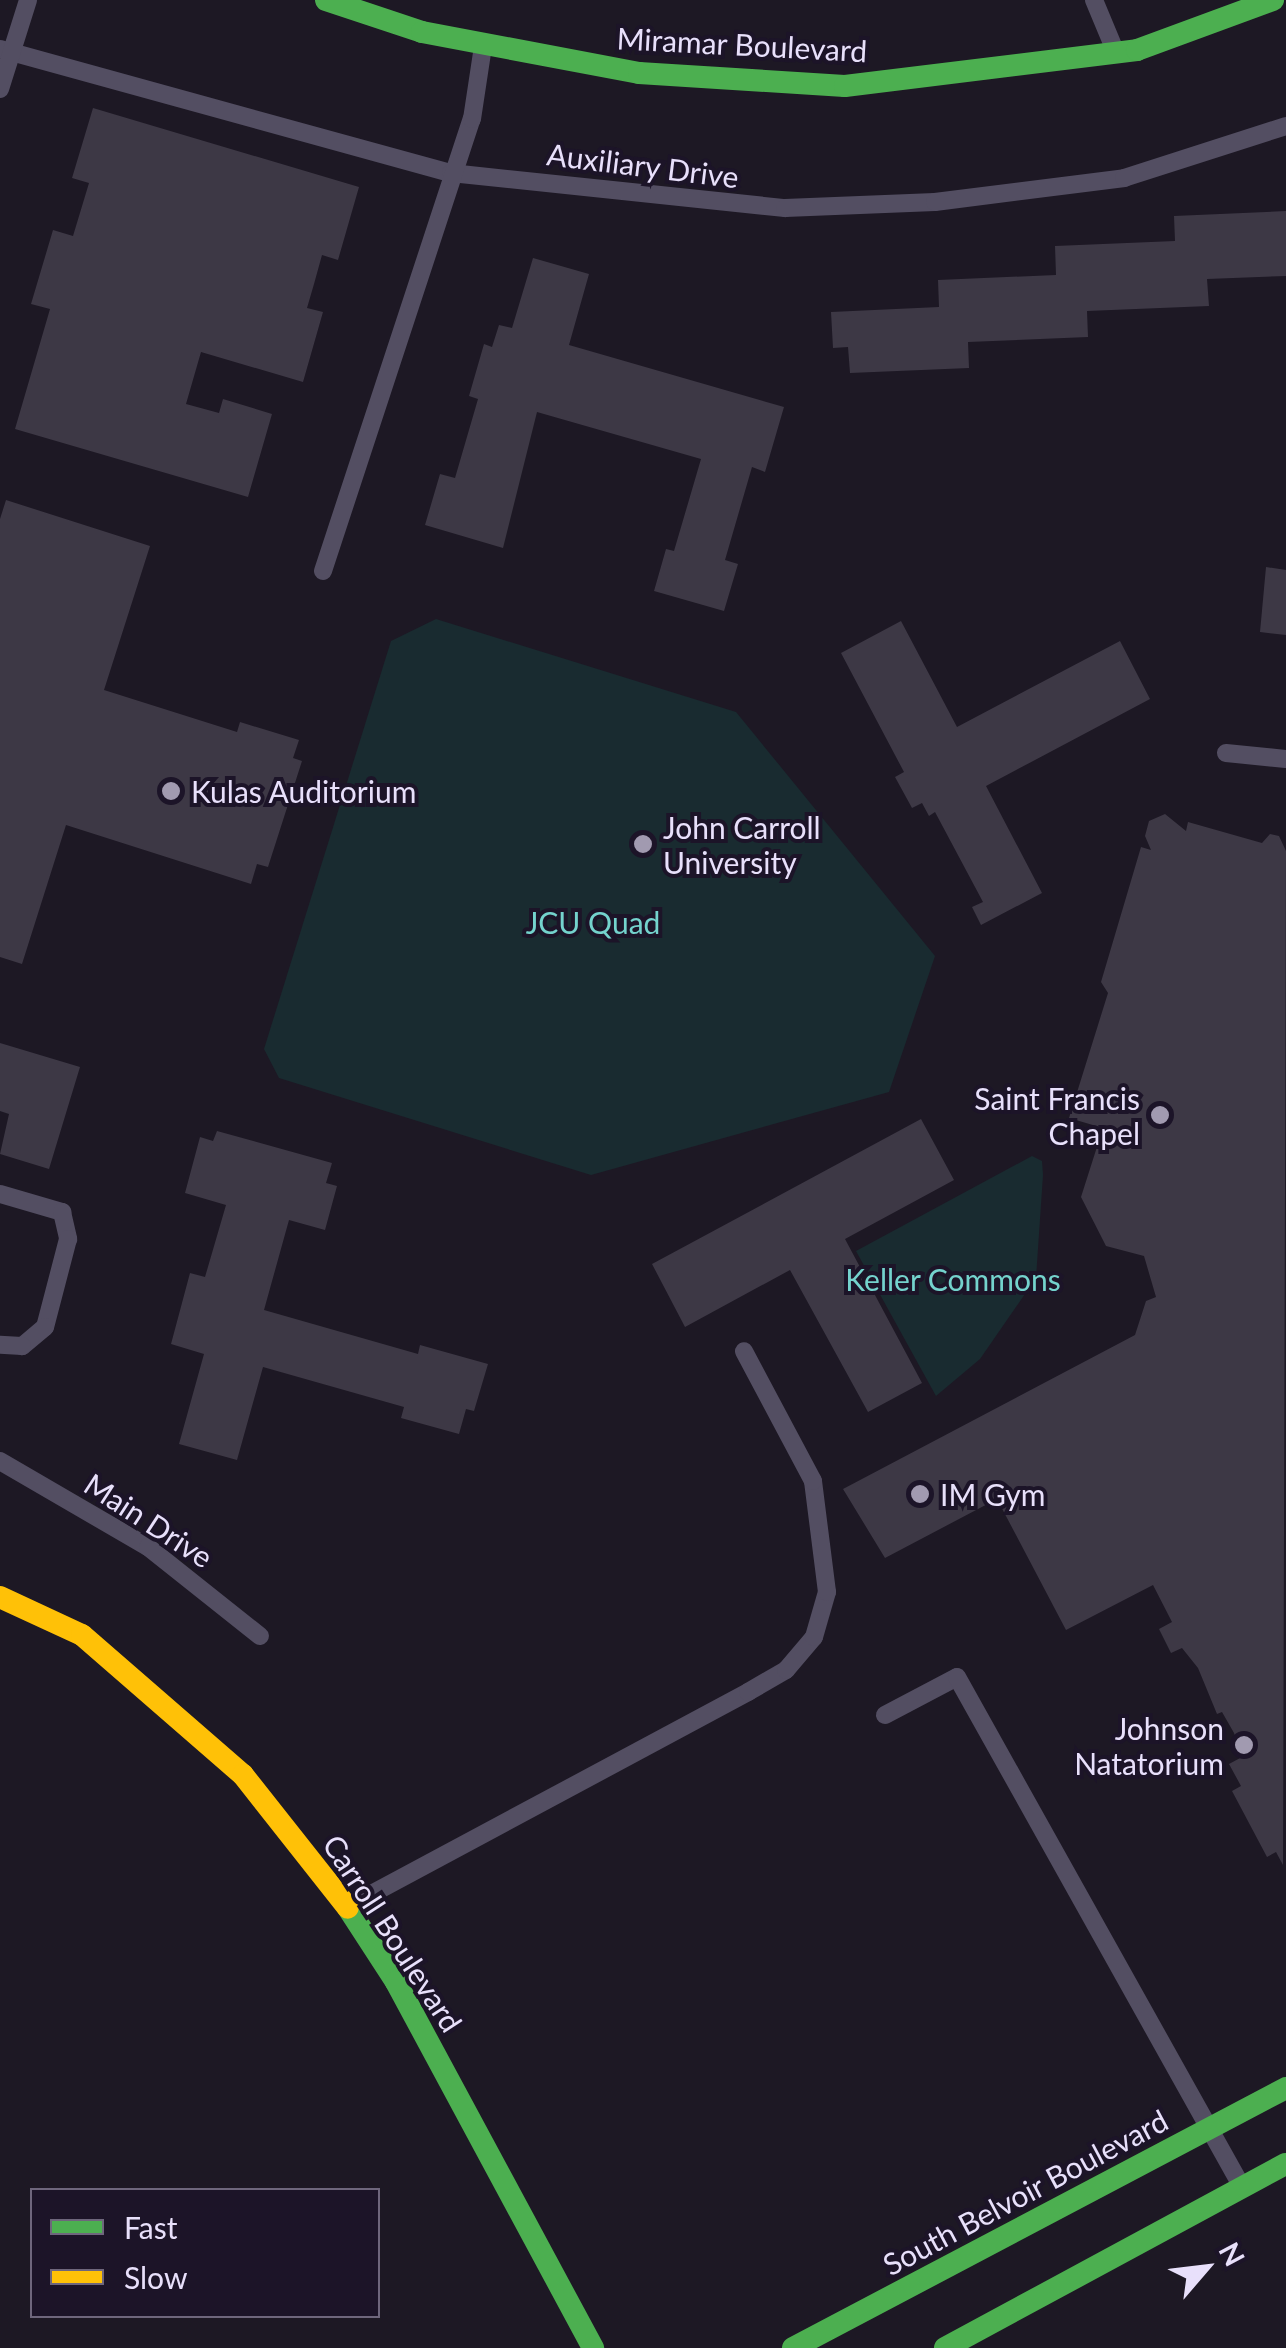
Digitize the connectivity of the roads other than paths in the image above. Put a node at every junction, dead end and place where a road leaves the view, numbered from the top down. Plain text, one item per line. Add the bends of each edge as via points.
1 (28, 0) edge
2 (326, 0) edge
3 (1094, 0) edge
4 (1273, 0) edge
5 (363, 6) edge
6 (484, 44) junction
7 (5, 51) edge
8 (1116, 53) junction
9 (0, 88) edge
10 (1286, 126) edge
11 (451, 174) junction
12 (322, 571) dead end
13 (1226, 753) dead end
14 (1286, 760) edge
15 (0, 1194) edge
16 (0, 1345) edge
17 (744, 1351) dead end
18 (0, 1461) edge
19 (0, 1597) edge
20 (260, 1636) dead end
21 (885, 1715) dead end
22 (347, 1907) junction
23 (1286, 2088) edge
24 (1210, 2128) junction
25 (1286, 2164) edge
26 (1242, 2187) junction
27 (593, 2348) edge
28 (792, 2348) edge
29 (945, 2348) edge

1 - 7 lane
2 - 5 street, Miramar Boulevard
3 - 8 lane
4 - 8 street, Miramar Boulevard
5 - 6 street, Miramar Boulevard
6 - 8 street, Miramar Boulevard via 639,73 845,86
6 - 11 lane via 472,118
7 - 9 lane
7 - 11 lane, Auxiliary Drive
10 - 11 lane, Auxiliary Drive via 1124,178 935,202 784,208
11 - 12 lane
13 - 14 lane
15 - 16 lane via 62,1212 68,1240 45,1326 22,1346
17 - 22 lane via 813,1481 826,1592 814,1636 786,1670
18 - 20 lane, Main Drive via 148,1547
19 - 22 street, Carroll Boulevard via 82,1635 243,1774
21 - 24 lane via 957,1677
22 - 27 street, Carroll Boulevard via 396,1982
23 - 24 street, South Belvoir Boulevard
24 - 26 lane
24 - 28 street, South Belvoir Boulevard
25 - 26 street
26 - 29 street

